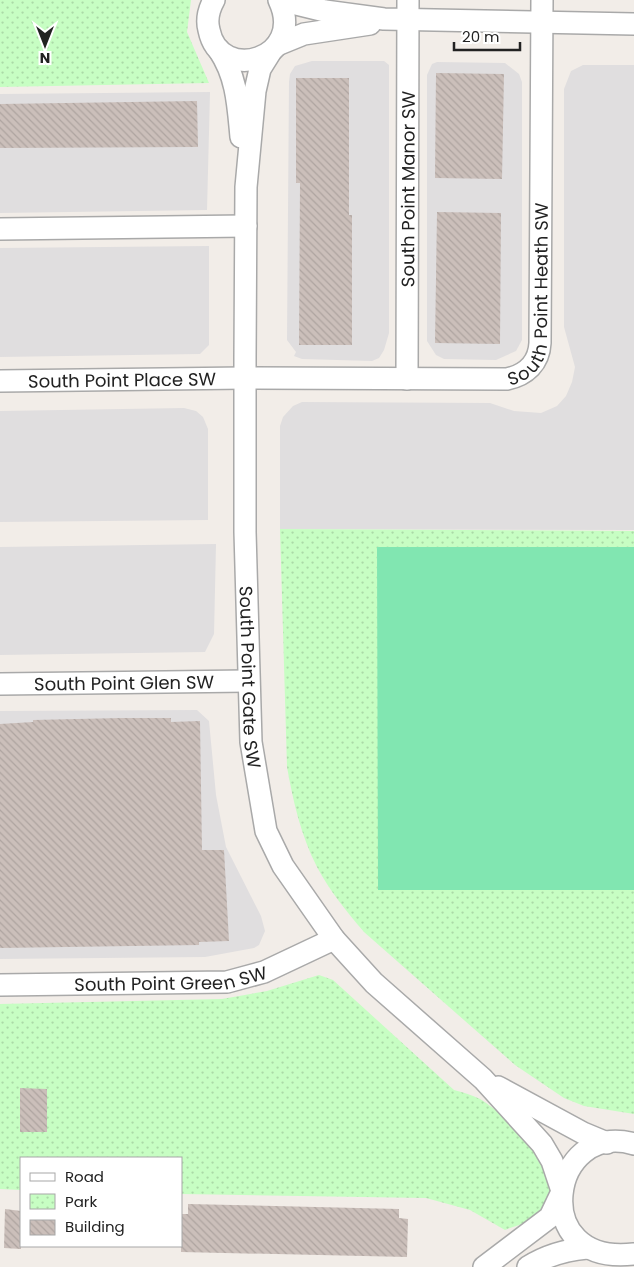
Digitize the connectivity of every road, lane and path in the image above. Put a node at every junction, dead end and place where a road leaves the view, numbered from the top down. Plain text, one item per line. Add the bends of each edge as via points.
1 (214, 0) edge
2 (280, 0) edge
3 (542, 0) edge
4 (407, 9) edge
5 (542, 22) junction
6 (634, 24) edge
7 (219, 49) junction
8 (273, 49) junction
9 (246, 188) junction
10 (246, 226) junction
11 (0, 229) edge
12 (245, 378) junction
13 (407, 379) junction
14 (0, 381) edge
15 (248, 681) junction
16 (0, 684) edge
17 (334, 939) junction
18 (0, 985) edge
19 (483, 1079) junction
20 (607, 1143) junction
21 (634, 1144) edge
22 (561, 1192) junction
23 (634, 1254) edge
24 (599, 1256) edge
25 (484, 1267) edge
26 (528, 1267) edge

1 - 7 street, South Point Gate SW via 208,15 208,27
2 - 4 street via 325,11 384,19
2 - 8 street, South Point Gate SW via 285,26
3 - 5 street, South Point Heath SW
4 - 5 street
4 - 8 street via 304,34
4 - 13 street, South Point Manor SW
5 - 6 street
5 - 13 street, South Point Heath SW via 540,343 537,358 524,374 507,380
7 - 8 street via 228,56 246,61
7 - 9 street, South Point Gate SW via 235,80
8 - 9 street, South Point Gate SW via 260,69 255,91
9 - 10 street, South Point Gate SW
10 - 11 street
10 - 12 street, South Point Gate SW
12 - 13 street, South Point Heath SW
12 - 14 street, South Point Place SW
12 - 15 street, South Point Gate SW
15 - 16 street, South Point Glen SW
15 - 17 street, South Point Gate SW via 251,742 266,830 283,866
17 - 18 street, South Point Green SW via 264,972 226,982
17 - 19 street, South Point Gate SW via 374,983
19 - 20 street, South Point Gate SW
19 - 22 street, South Point Gate SW via 542,1144 552,1161
20 - 21 street
20 - 22 street via 577,1158 567,1172
22 - 24 street, South Point Gate SW via 567,1226 575,1238
22 - 25 street via 550,1217
23 - 24 street
24 - 26 street via 570,1249

